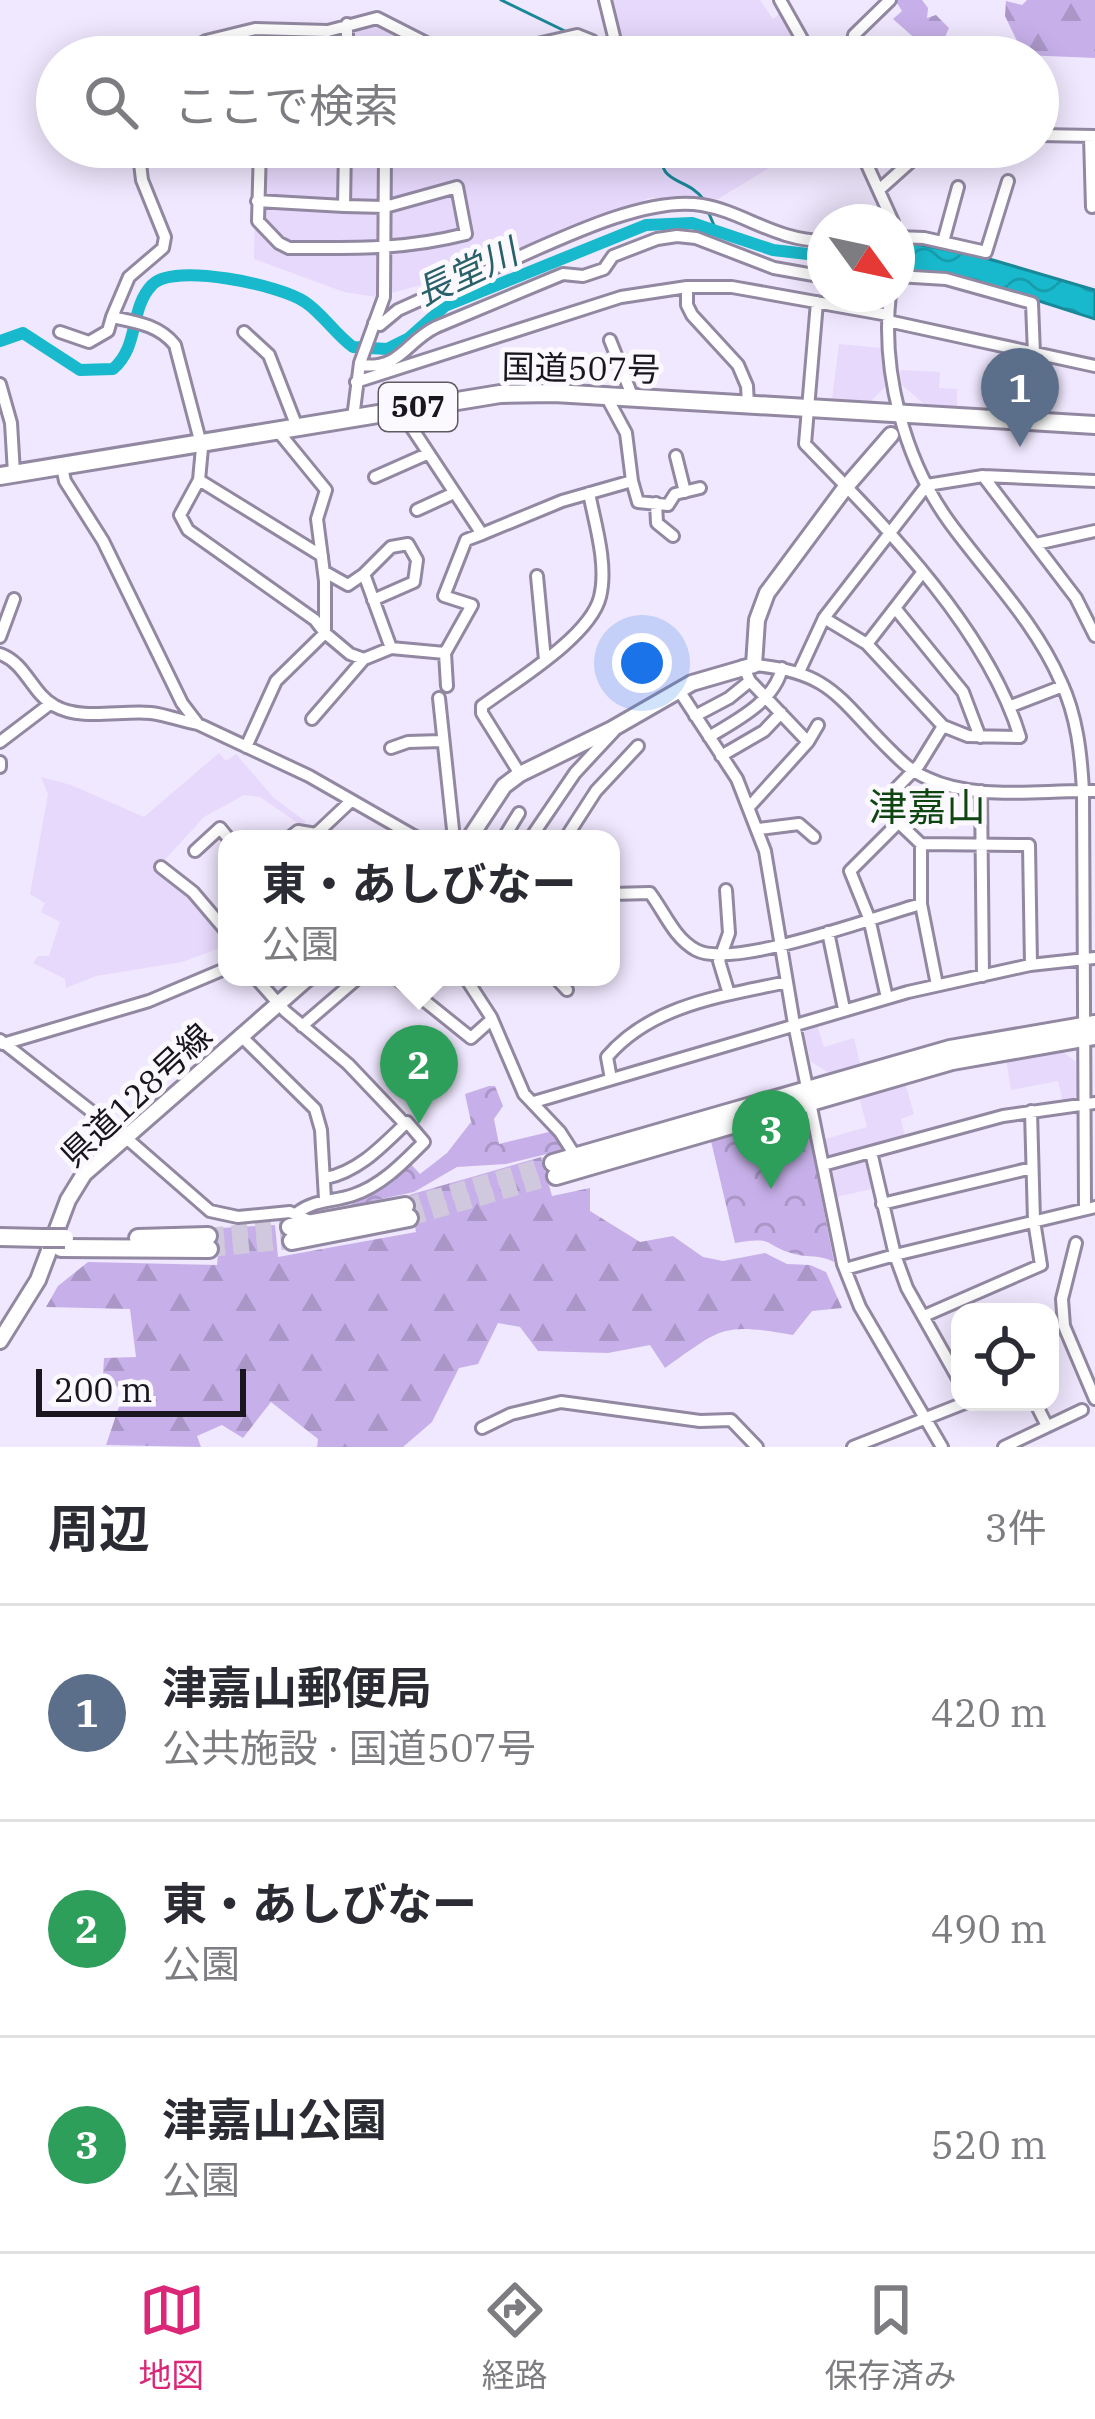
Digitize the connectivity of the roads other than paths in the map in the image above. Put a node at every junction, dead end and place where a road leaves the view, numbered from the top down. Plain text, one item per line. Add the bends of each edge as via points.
1 (605, 0) edge
2 (890, 0) edge
3 (785, 2) edge
4 (347, 24) junction
5 (226, 36) edge
6 (347, 36) edge
7 (414, 36) edge
8 (614, 36) edge
9 (802, 36) edge
10 (854, 36) edge
11 (1059, 135) edge
12 (1092, 136) edge
13 (141, 168) edge
14 (259, 168) edge
15 (345, 168) edge
16 (385, 168) edge
17 (870, 168) edge
18 (904, 168) edge
19 (1008, 181) dead end
20 (958, 187) dead end
21 (880, 189) junction
22 (257, 202) junction
23 (885, 204) edge
24 (344, 206) junction
25 (385, 207) junction
26 (1092, 207) dead end
27 (807, 239) edge
28 (915, 239) edge
29 (943, 242) junction
30 (385, 248) junction
31 (807, 274) edge
32 (915, 277) edge
33 (687, 287) junction
34 (807, 300) edge
35 (816, 312) edge
36 (861, 312) edge
37 (888, 312) edge
38 (112, 317) junction
39 (888, 318) junction
40 (373, 325) junction
41 (60, 332) dead end
42 (244, 332) dead end
43 (610, 340) dead end
44 (1034, 354) junction
45 (360, 363) junction
46 (1095, 366) edge
47 (356, 382) junction
48 (0, 384) edge
49 (606, 396) junction
50 (633, 398) junction
51 (748, 405) junction
52 (808, 408) junction
53 (400, 410) junction
54 (900, 413) junction
55 (353, 418) junction
56 (1095, 425) edge
57 (297, 427) junction
58 (277, 430) junction
59 (891, 435) dead end
60 (198, 443) junction
61 (427, 454) junction
62 (676, 456) dead end
63 (62, 466) junction
64 (7, 474) edge
65 (983, 476) junction
66 (375, 477) dead end
67 (199, 481) junction
68 (632, 481) junction
69 (1095, 481) edge
70 (927, 485) junction
71 (700, 488) dead end
72 (845, 488) junction
73 (685, 492) junction
74 (454, 493) junction
75 (589, 493) junction
76 (656, 503) junction
77 (417, 509) dead end
78 (889, 530) junction
79 (1095, 531) edge
80 (482, 533) junction
81 (673, 536) dead end
82 (1036, 544) junction
83 (322, 556) junction
84 (325, 572) junction
85 (922, 573) junction
86 (364, 574) junction
87 (537, 576) dead end
88 (14, 598) dead end
89 (374, 600) junction
90 (895, 608) junction
91 (824, 618) junction
92 (3, 619) edge
93 (325, 633) junction
94 (1095, 636) edge
95 (0, 637) edge
96 (867, 644) junction
97 (391, 647) junction
98 (445, 653) junction
99 (0, 654) edge
100 (364, 659) junction
101 (545, 660) junction
102 (782, 668) junction
103 (749, 671) junction
104 (799, 672) junction
105 (447, 686) dead end
106 (1063, 686) junction
107 (680, 692) junction
108 (766, 697) junction
109 (439, 698) dead end
110 (50, 704) junction
111 (1011, 706) junction
112 (781, 713) junction
113 (695, 716) junction
114 (312, 718) dead end
115 (198, 724) junction
116 (620, 724) junction
117 (818, 724) dead end
118 (944, 726) junction
119 (710, 737) junction
120 (980, 737) junction
121 (441, 741) junction
122 (0, 742) edge
123 (808, 742) junction
124 (638, 746) dead end
125 (245, 747) junction
126 (391, 748) dead end
127 (721, 756) junction
128 (913, 771) junction
129 (520, 774) junction
130 (981, 790) junction
131 (1089, 791) edge
132 (351, 801) junction
133 (750, 806) junction
134 (519, 813) dead end
135 (899, 822) junction
136 (222, 830) edge
137 (321, 830) edge
138 (389, 830) edge
139 (453, 830) edge
140 (475, 830) edge
141 (509, 830) edge
142 (536, 830) edge
143 (571, 830) edge
144 (759, 830) junction
145 (814, 837) dead end
146 (981, 843) junction
147 (921, 844) junction
148 (195, 851) dead end
149 (161, 867) dead end
150 (1090, 880) edge
151 (726, 890) dead end
152 (620, 894) edge
153 (921, 904) junction
154 (869, 918) junction
155 (218, 921) edge
156 (828, 932) junction
157 (780, 945) junction
158 (723, 955) junction
159 (1090, 959) edge
160 (1031, 965) junction
161 (218, 972) edge
162 (983, 976) junction
163 (787, 982) junction
164 (937, 985) junction
165 (265, 986) edge
166 (298, 986) edge
167 (349, 986) edge
168 (406, 986) edge
169 (470, 986) edge
170 (564, 986) edge
171 (567, 989) dead end
172 (729, 994) junction
173 (887, 998) junction
174 (277, 1003) junction
175 (844, 1009) junction
176 (491, 1020) junction
177 (794, 1024) junction
178 (302, 1026) junction
179 (1090, 1031) edge
180 (240, 1035) junction
181 (2, 1043) edge
182 (611, 1079) junction
183 (809, 1095) junction
184 (534, 1102) junction
185 (1090, 1104) edge
186 (1031, 1111) junction
187 (407, 1122) dead end
188 (126, 1138) junction
189 (872, 1152) junction
190 (576, 1157) junction
191 (823, 1166) junction
192 (1032, 1168) junction
193 (326, 1178) junction
194 (325, 1199) junction
195 (883, 1204) junction
196 (1090, 1208) edge
197 (1034, 1221) junction
198 (293, 1227) junction
199 (0, 1237) edge
200 (209, 1242) tunnel mouth
201 (41, 1243) junction
202 (1076, 1243) dead end
203 (0, 1248) edge
204 (895, 1256) junction
205 (845, 1269) junction
206 (924, 1316) junction
207 (1, 1339) edge
208 (951, 1354) edge
209 (1095, 1400) edge
210 (951, 1409) edge
211 (1082, 1410) dead end
212 (1039, 1411) edge
213 (928, 1420) junction
214 (1046, 1426) junction
215 (482, 1428) dead end
216 (879, 1442) edge
217 (757, 1447) edge
218 (853, 1447) edge
219 (943, 1447) edge
220 (1004, 1447) edge

1 - 8 street
2 - 10 street
3 - 9 street
4 - 5 street
4 - 6 street
4 - 7 street via 388,21
11 - 12 street
12 - 26 street
13 - 38 street via 163,248 129,277
14 - 22 street
15 - 24 street
16 - 25 street
17 - 21 street
18 - 21 street
19 - 29 street via 986,252
20 - 29 street
21 - 23 street
22 - 24 street
22 - 30 street via 258,221 289,248
24 - 25 street
25 - 30 street
25 - 30 street via 457,187 466,234
27 - 40 street via 673,202 475,276 461,273 451,286
28 - 29 street
30 - 40 street via 384,297
31 - 45 street via 696,238 657,239 613,256 604,269 563,274 436,327 398,359
32 - 44 street via 1031,303
33 - 34 street
33 - 47 street via 620,297
33 - 51 street via 692,315 743,374
35 - 52 street
36 - 39 street
37 - 39 street
38 - 41 street via 108,331 89,342
38 - 60 street via 166,333 175,345
39 - 44 street
39 - 54 street
40 - 45 street
42 - 57 street via 269,355
43 - 50 street
44 - 46 street
45 - 47 street
47 - 55 street
48 - 64 street via 10,423
49 - 50 highway, 国道507号 / 507
49 - 53 highway, 国道507号 / 507 via 500,394
49 - 68 street via 626,433
50 - 51 highway, 国道507号 / 507
51 - 52 highway, 国道507号 / 507
52 - 54 highway, 国道507号 / 507
52 - 72 street via 805,444
53 - 55 highway, 国道507号 / 507
53 - 61 street
54 - 56 highway, 国道507号 / 507
54 - 70 street
55 - 57 highway, 国道507号 / 507
57 - 58 highway, 国道507号 / 507
58 - 60 highway, 国道507号 / 507
58 - 83 street via 324,484
59 - 72 main road
60 - 63 highway, 国道507号 / 507
60 - 67 street
61 - 66 street
61 - 74 street
62 - 73 street
63 - 64 highway, 国道507号 / 507
63 - 115 street
65 - 69 street
65 - 70 street
65 - 82 street
67 - 83 street
67 - 93 street via 181,508 188,530
68 - 75 street
68 - 76 street via 638,502
70 - 78 street
70 - 106 street
71 - 73 street
72 - 78 street
72 - 103 main road via 767,593
73 - 76 street via 668,505
74 - 77 street
74 - 80 street
75 - 80 street
75 - 101 street via 599,601
76 - 81 street via 657,523
78 - 85 street
78 - 91 street
79 - 82 street
80 - 98 street via 466,540 444,596 472,605
82 - 94 street
83 - 84 street
84 - 86 street via 348,585
84 - 93 street
85 - 90 street
85 - 111 street
86 - 89 street
86 - 89 street via 392,547 408,544 417,560 414,582
87 - 101 street
88 - 92 street
89 - 97 street
90 - 96 street
90 - 120 street via 963,692
91 - 96 street
91 - 104 street
92 - 95 street
93 - 100 street
93 - 125 street via 276,681
96 - 118 street
97 - 98 street
97 - 100 street
98 - 105 street
99 - 110 street
100 - 114 street
101 - 129 street via 482,706
102 - 103 street
102 - 104 street
102 - 108 street
103 - 107 main road
103 - 108 street
103 - 113 street via 729,698
104 - 128 street via 835,691
106 - 111 street
106 - 131 street
107 - 113 street
107 - 116 main road
108 - 112 street
108 - 119 street
109 - 121 street
110 - 115 street
110 - 122 street
111 - 120 street via 1020,737
112 - 123 street
112 - 127 street
113 - 119 street
115 - 125 street
116 - 129 main road
116 - 142 street
117 - 123 street
118 - 120 street
118 - 128 street
119 - 127 street
121 - 126 street
121 - 139 street
123 - 133 street
124 - 143 street
125 - 132 street
127 - 133 street
128 - 130 street
128 - 135 street via 880,805
129 - 140 main road
130 - 131 street
130 - 146 street
131 - 150 street
132 - 137 street
132 - 138 street
133 - 144 street
134 - 141 street
135 - 147 street
135 - 154 street via 850,872
136 - 148 street
144 - 145 street via 799,824
144 - 157 street
146 - 147 street
146 - 160 street via 1028,844
146 - 162 street
147 - 153 street
149 - 155 street
150 - 159 street
151 - 158 street
152 - 158 street via 650,893 682,941
153 - 154 street
153 - 164 street
154 - 156 street
154 - 173 street
156 - 157 street
156 - 175 street
157 - 158 street
157 - 163 street
158 - 172 street
159 - 160 street
159 - 179 street
160 - 162 street
161 - 181 street via 149,1001
162 - 164 street
163 - 172 street
163 - 177 street
164 - 173 street
165 - 174 street
166 - 174 main road, 県道128号線
167 - 178 street
168 - 176 street via 471,1038
169 - 176 street
170 - 171 street
172 - 182 street via 642,1023 608,1057
173 - 175 street
174 - 178 street
174 - 180 main road, 県道128号線
175 - 177 street
176 - 184 street
177 - 182 street
177 - 183 street
178 - 193 street via 405,1124 374,1155
179 - 183 highway via 950,1049
179 - 185 street
180 - 188 main road, 県道128号線
180 - 193 street via 311,1102
181 - 188 street
182 - 184 street
183 - 190 highway
183 - 190 highway via 555,1169
183 - 191 street
184 - 190 street
185 - 186 street
185 - 196 street
186 - 189 street
186 - 192 street
187 - 194 street via 424,1142 396,1171 350,1197
188 - 198 street via 211,1211
188 - 207 main road, 県道128号線 via 78,1182 42,1271
189 - 191 street
189 - 195 street
191 - 205 street
192 - 195 street
192 - 197 street
193 - 194 street
194 - 198 street
195 - 204 street
196 - 197 street
197 - 204 street
197 - 206 street via 1041,1265
198 - 198 highway via 316,1223 407,1212
199 - 201 highway
200 - 201 highway, bridge
201 - 203 highway
202 - 209 street via 1064,1326
204 - 205 street
204 - 206 street
205 - 213 street
206 - 208 street
210 - 213 street
211 - 214 street
212 - 214 street
213 - 216 street
213 - 219 street
214 - 220 street
215 - 217 street via 561,1402 731,1420
216 - 218 street

